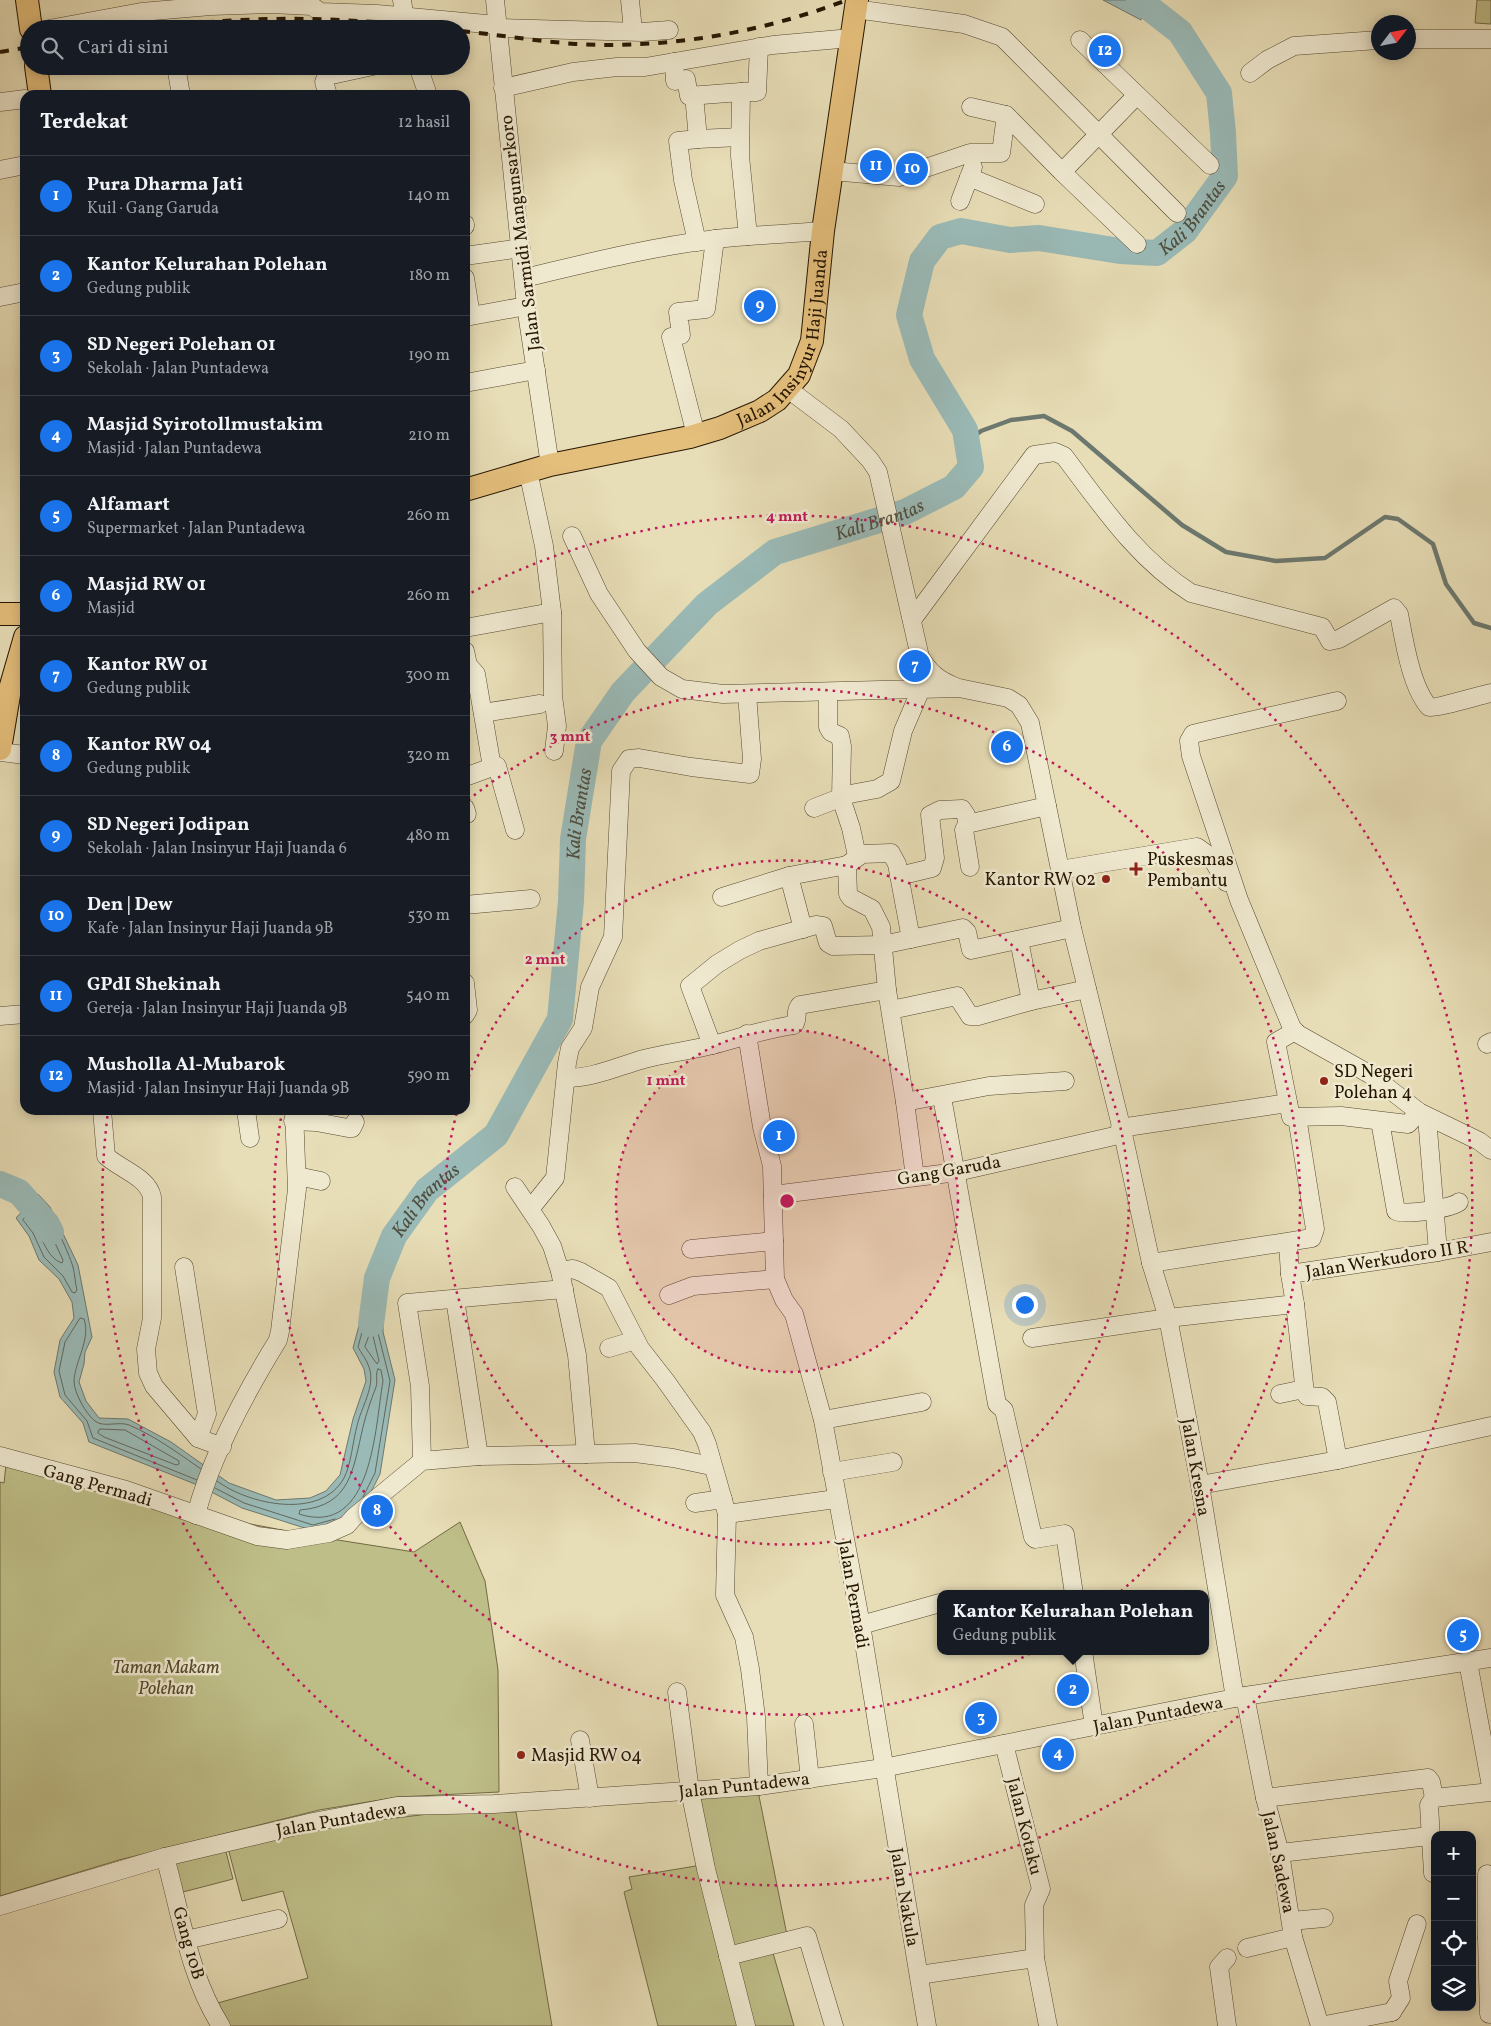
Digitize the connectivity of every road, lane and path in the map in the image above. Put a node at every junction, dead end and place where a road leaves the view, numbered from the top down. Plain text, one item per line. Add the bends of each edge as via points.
1 (27, 0) edge
2 (495, 0) edge
3 (630, 0) edge
4 (271, 2) edge
5 (194, 4) edge
6 (856, 4) edge
7 (156, 5) edge
8 (404, 15) edge
9 (30, 20) edge
10 (90, 20) edge
11 (443, 20) edge
12 (470, 24) edge
13 (497, 27) junction
14 (669, 30) dead end
15 (633, 31) junction
16 (851, 38) junction
17 (1416, 39) edge
18 (1491, 39) edge
19 (1080, 40) dead end
20 (1371, 40) edge
21 (759, 47) junction
22 (674, 62) junction
23 (1250, 73) dead end
24 (37, 75) edge
25 (178, 75) edge
26 (326, 75) edge
27 (421, 75) edge
28 (503, 88) junction
29 (39, 90) edge
30 (180, 90) edge
31 (326, 90) edge
32 (426, 90) edge
33 (741, 92) junction
34 (694, 96) junction
35 (1137, 96) junction
36 (20, 100) edge
37 (0, 102) edge
38 (971, 107) dead end
39 (1006, 115) junction
40 (1099, 133) junction
41 (740, 137) junction
42 (698, 139) junction
43 (978, 153) junction
44 (1210, 165) dead end
45 (20, 166) edge
46 (0, 170) edge
47 (832, 172) junction
48 (1062, 172) junction
49 (969, 177) junction
50 (960, 201) dead end
51 (1035, 204) dead end
52 (1177, 213) dead end
53 (823, 231) junction
54 (748, 236) junction
55 (715, 239) junction
56 (697, 242) junction
57 (1137, 244) dead end
58 (521, 248) junction
59 (470, 255) edge
60 (524, 278) junction
61 (20, 293) edge
62 (0, 297) edge
63 (526, 306) junction
64 (470, 316) edge
65 (536, 370) junction
66 (470, 382) edge
67 (788, 389) junction
68 (696, 435) junction
69 (550, 465) junction
70 (528, 471) junction
71 (470, 488) edge
72 (572, 536) dead end
73 (552, 612) junction
74 (0, 614) edge
75 (20, 614) edge
76 (912, 620) junction
77 (470, 627) edge
78 (20, 654) edge
79 (470, 667) edge
80 (959, 688) junction
81 (920, 689) junction
82 (828, 692) junction
83 (1491, 693) edge
84 (747, 694) junction
85 (1337, 701) dead end
86 (540, 704) dead end
87 (483, 714) junction
88 (0, 751) edge
89 (554, 751) dead end
90 (20, 754) edge
91 (492, 767) junction
92 (470, 775) edge
93 (841, 798) junction
94 (1047, 806) junction
95 (814, 808) dead end
96 (967, 824) junction
97 (515, 830) dead end
98 (852, 860) junction
99 (970, 868) dead end
100 (1060, 870) junction
101 (789, 876) junction
102 (898, 876) junction
103 (722, 898) dead end
104 (531, 899) dead end
105 (1239, 900) junction
106 (470, 905) edge
107 (1072, 928) junction
108 (802, 929) junction
109 (911, 939) junction
110 (1018, 940) junction
111 (882, 945) junction
112 (1087, 989) junction
113 (887, 990) junction
114 (1031, 1001) junction
115 (891, 1010) junction
116 (20, 1014) edge
117 (0, 1016) edge
118 (1295, 1031) junction
119 (747, 1034) junction
120 (712, 1045) junction
121 (566, 1078) junction
122 (1065, 1081) dead end
123 (942, 1097) junction
124 (905, 1102) junction
125 (1293, 1110) junction
126 (102, 1115) edge
127 (247, 1115) edge
128 (293, 1115) edge
129 (1423, 1115) junction
130 (1380, 1121) junction
131 (354, 1122) dead end
132 (1121, 1131) junction
133 (250, 1138) dead end
134 (1487, 1143) edge
135 (957, 1172) junction
136 (297, 1176) junction
137 (914, 1177) junction
138 (321, 1181) dead end
139 (515, 1186) dead end
140 (773, 1195) junction
141 (1459, 1202) dead end
142 (531, 1208) junction
143 (1433, 1209) junction
144 (774, 1241) junction
145 (1491, 1242) edge
146 (1288, 1243) junction
147 (691, 1249) dead end
148 (1438, 1252) junction
149 (1151, 1263) junction
150 (184, 1268) dead end
151 (560, 1271) junction
152 (1290, 1274) junction
153 (775, 1279) junction
154 (564, 1289) junction
155 (668, 1295) dead end
156 (455, 1299) junction
157 (1295, 1304) junction
158 (1168, 1318) junction
159 (1032, 1338) dead end
160 (636, 1340) junction
161 (609, 1348) dead end
162 (1304, 1389) junction
163 (1280, 1394) dead end
164 (922, 1402) dead end
165 (823, 1420) junction
166 (1491, 1426) edge
167 (198, 1438) junction
168 (222, 1447) junction
169 (586, 1454) junction
170 (0, 1456) edge
171 (479, 1456) junction
172 (1338, 1460) junction
173 (422, 1461) junction
174 (893, 1462) dead end
175 (711, 1466) junction
176 (832, 1472) junction
177 (1200, 1485) junction
178 (836, 1499) junction
179 (695, 1503) dead end
180 (725, 1506) junction
181 (196, 1516) junction
182 (1073, 1590) edge
183 (937, 1603) edge
184 (860, 1625) junction
185 (1084, 1655) edge
186 (1491, 1658) edge
187 (1468, 1662) junction
188 (677, 1692) dead end
189 (1240, 1697) junction
190 (804, 1724) dead end
191 (1094, 1726) junction
192 (580, 1740) dead end
193 (1004, 1744) junction
194 (883, 1768) junction
195 (810, 1779) junction
196 (759, 1786) junction
197 (1491, 1786) edge
198 (690, 1791) junction
199 (1491, 1792) edge
200 (590, 1798) junction
201 (1265, 1798) junction
202 (1434, 1798) junction
203 (1429, 1836) junction
204 (1280, 1853) junction
205 (1431, 1854) edge
206 (166, 1857) junction
207 (1483, 1874) edge
208 (0, 1906) edge
209 (1324, 1918) dead end
210 (278, 1919) dead end
211 (1417, 1924) dead end
212 (1292, 1929) junction
213 (1489, 1939) edge
214 (186, 1940) junction
215 (1246, 1948) dead end
216 (728, 1956) junction
217 (1035, 1958) junction
218 (1227, 1958) dead end
219 (919, 1975) junction
220 (1490, 1980) edge
221 (1489, 2014) dead end
222 (1393, 2019) edge
223 (221, 2026) edge
224 (746, 2026) edge
225 (834, 2026) edge
226 (928, 2026) edge
227 (1048, 2026) edge
228 (1227, 2026) edge

1 - 9 main road
2 - 13 street, Jalan Sarmidi Mangunsarkoro
3 - 15 street
4 - 5 street
4 - 8 street via 312,6 320,12
5 - 7 street
6 - 16 main road, Jalan Insinyur Haji Juanda
6 - 40 street via 964,24 1002,37
7 - 10 street
8 - 11 street
12 - 13 street
13 - 15 street
13 - 28 street, Jalan Sarmidi Mangunsarkoro
14 - 15 street
16 - 21 street
16 - 47 main road, Jalan Insinyur Haji Juanda
17 - 18 street
19 - 35 street
20 - 23 street via 1294,46
21 - 22 street
21 - 33 street via 757,92
22 - 28 street via 573,72
22 - 34 street via 675,82 686,79 689,96
24 - 29 main road
25 - 30 street
26 - 31 street
27 - 32 street
28 - 58 street, Jalan Sarmidi Mangunsarkoro
33 - 34 street
33 - 41 street
34 - 42 street
35 - 40 street
35 - 44 street
36 - 37 street
38 - 39 street
39 - 43 street via 1001,153
39 - 48 street
40 - 48 street
40 - 52 street
41 - 42 street
41 - 54 street
42 - 56 street via 678,142 682,180
43 - 47 street via 899,177
43 - 49 street
45 - 46 street
47 - 53 main road, Jalan Insinyur Haji Juanda
48 - 57 street
49 - 50 street
49 - 51 street
53 - 54 street
53 - 67 main road, Jalan Insinyur Haji Juanda via 812,341 804,367
54 - 55 street
55 - 56 street
55 - 68 street via 706,309 678,312 682,335 672,338
56 - 60 street via 605,258
58 - 59 street
58 - 60 street, Jalan Sarmidi Mangunsarkoro
60 - 63 street, Jalan Sarmidi Mangunsarkoro
61 - 62 street
63 - 64 street
63 - 65 street, Jalan Sarmidi Mangunsarkoro
65 - 66 street
65 - 69 street, Jalan Sarmidi Mangunsarkoro
67 - 68 main road, Jalan Insinyur Haji Juanda via 760,411
67 - 76 street via 841,430 878,472
68 - 69 main road, Jalan Insinyur Haji Juanda
69 - 70 main road, Jalan Insinyur Haji Juanda
70 - 71 main road, Jalan Insinyur Haji Juanda
70 - 73 street via 544,546
72 - 84 street via 599,594 637,651 661,677 691,692
73 - 77 street
73 - 89 street via 553,696 557,726
74 - 75 main road
76 - 80 street via 920,657 928,671 939,681
76 - 83 street via 1034,455 1055,452 1064,456 1135,548 1191,593 1322,627 1330,641 1394,608 1399,614 1416,683 1429,707 1438,708 1460,699
78 - 88 main road via 10,689
79 - 87 street via 476,674
80 - 81 street
80 - 94 street, Jalan Kresna via 1003,696 1019,705 1030,723
81 - 82 street
81 - 93 street via 903,731 891,782
82 - 84 street
82 - 93 street via 828,727 840,736 842,746
84 - 121 street via 752,759 750,774 639,758 629,759 621,771 613,937 590,987 583,1028 570,1048
85 - 105 street via 1193,734 1189,741 1191,756
86 - 87 street
87 - 91 street
88 - 90 street
91 - 92 street
91 - 97 street via 497,766
93 - 95 street
93 - 98 street via 851,828
94 - 96 street
94 - 100 street, Jalan Kresna
96 - 99 street via 964,830
96 - 102 street via 962,809 933,813 930,818 935,864 932,868
98 - 101 street
98 - 102 street via 891,853 897,864
98 - 111 street via 848,894 878,916
100 - 105 street via 1197,847 1211,857
100 - 107 street, Jalan Kresna
101 - 103 street
101 - 108 street
102 - 109 street
104 - 106 street
105 - 118 street
107 - 110 street
107 - 112 street, Jalan Kresna
108 - 111 street via 823,926 830,946
108 - 120 street via 740,950 692,983 690,990
109 - 110 street via 963,928 967,932 970,950
109 - 111 street
110 - 114 street
111 - 113 street
112 - 114 street
112 - 132 street, Jalan Kresna
113 - 115 street
113 - 119 street via 804,1004 798,1007 794,1025
114 - 115 street via 978,1016 970,1016 957,996
115 - 124 street
116 - 117 street
118 - 125 street via 1276,1042
118 - 129 street via 1371,1076
119 - 120 street
119 - 140 street via 762,1127 772,1166
120 - 121 street via 643,1060 584,1078
121 - 142 street via 555,1178
122 - 123 street via 989,1086
123 - 124 street
123 - 135 street
124 - 137 street
125 - 130 street, Gang Garuda
125 - 132 street, Gang Garuda
125 - 146 street via 1315,1229 1312,1238
126 - 167 street via 106,1156 149,1187 152,1197 152,1318 146,1348 148,1373 154,1386
127 - 133 street
128 - 131 street via 348,1128 352,1128
128 - 136 street
129 - 130 street, Gang Garuda via 1408,1124
129 - 134 street
129 - 143 street
130 - 143 street via 1396,1211
132 - 135 street, Gang Garuda
132 - 149 street, Jalan Kresna
135 - 137 street, Gang Garuda
135 - 182 street via 997,1405 1003,1409 1031,1533 1035,1539 1064,1534
136 - 138 street
136 - 168 street via 284,1313 278,1340
137 - 140 street, Gang Garuda
139 - 142 street
140 - 144 street
141 - 143 street
142 - 151 street via 552,1246
143 - 148 street
144 - 147 street
144 - 153 street
145 - 148 street, Jalan Werkudoro II R
146 - 149 street
146 - 152 street
148 - 152 street, Jalan Werkudoro II R
149 - 158 street, Jalan Kresna
150 - 167 street via 207,1414
151 - 154 street
151 - 160 street via 573,1269 609,1288
152 - 157 street, Jalan Werkudoro II R
153 - 155 street via 693,1286
153 - 165 street, Jalan Permadi via 794,1314
154 - 156 street
154 - 169 street via 577,1355
156 - 171 street
156 - 173 street via 407,1303 420,1386
157 - 158 street, Jalan Werkudoro II R
157 - 162 street
158 - 159 street, Jalan Werkudoro II R
158 - 177 street, Jalan Kresna
160 - 161 street
160 - 175 street via 702,1432
162 - 163 street
162 - 172 street via 1307,1396 1322,1397 1327,1402
164 - 165 street
165 - 176 street, Jalan Permadi
166 - 172 street
167 - 168 street
168 - 181 street via 201,1493
169 - 171 street
169 - 175 street via 635,1454
170 - 181 street, Gang Permadi via 126,1490
171 - 173 street
172 - 177 street
173 - 181 street, Gang Permadi via 347,1525 330,1533 287,1540 257,1536
174 - 176 street
175 - 180 street
176 - 178 street, Jalan Permadi
177 - 189 street, Jalan Kresna
178 - 180 street
178 - 184 street, Jalan Permadi
179 - 180 street
180 - 196 street via 725,1595 744,1637 750,1669
183 - 184 street
184 - 194 street, Jalan Permadi
185 - 191 street
186 - 187 street, Jalan Puntadewa
187 - 189 street, Jalan Puntadewa
187 - 197 street
188 - 198 street
189 - 191 street, Jalan Puntadewa
189 - 201 street, Jalan Sadewa
190 - 195 street
191 - 193 street, Jalan Puntadewa
192 - 200 street
193 - 194 street, Jalan Puntadewa
193 - 217 street, Jalan Kotaku via 1041,1889 1034,1905
194 - 195 street, Jalan Puntadewa
194 - 219 street, Jalan Nakula
195 - 196 street, Jalan Puntadewa
196 - 198 street, Jalan Puntadewa
198 - 200 street, Jalan Puntadewa
198 - 216 street
199 - 202 street
200 - 206 street, Jalan Puntadewa via 397,1806
201 - 202 street via 1421,1777 1431,1782
201 - 204 street, Jalan Sadewa
202 - 203 street via 1427,1810
203 - 204 street
203 - 205 street
204 - 212 street, Jalan Sadewa
206 - 208 street, Jalan Puntadewa
206 - 214 street, Gang 10B
207 - 213 street
209 - 212 street
210 - 214 street
211 - 222 street via 1398,1981 1401,1998
212 - 215 street
212 - 222 street, Jalan Sadewa via 1320,2026
213 - 220 street
214 - 223 street, Gang 10B via 210,2009
216 - 224 street
216 - 225 street via 807,1936
217 - 219 street
217 - 227 street, Jalan Kotaku
218 - 228 street via 1219,1967
219 - 226 street, Jalan Nakula
220 - 221 street

